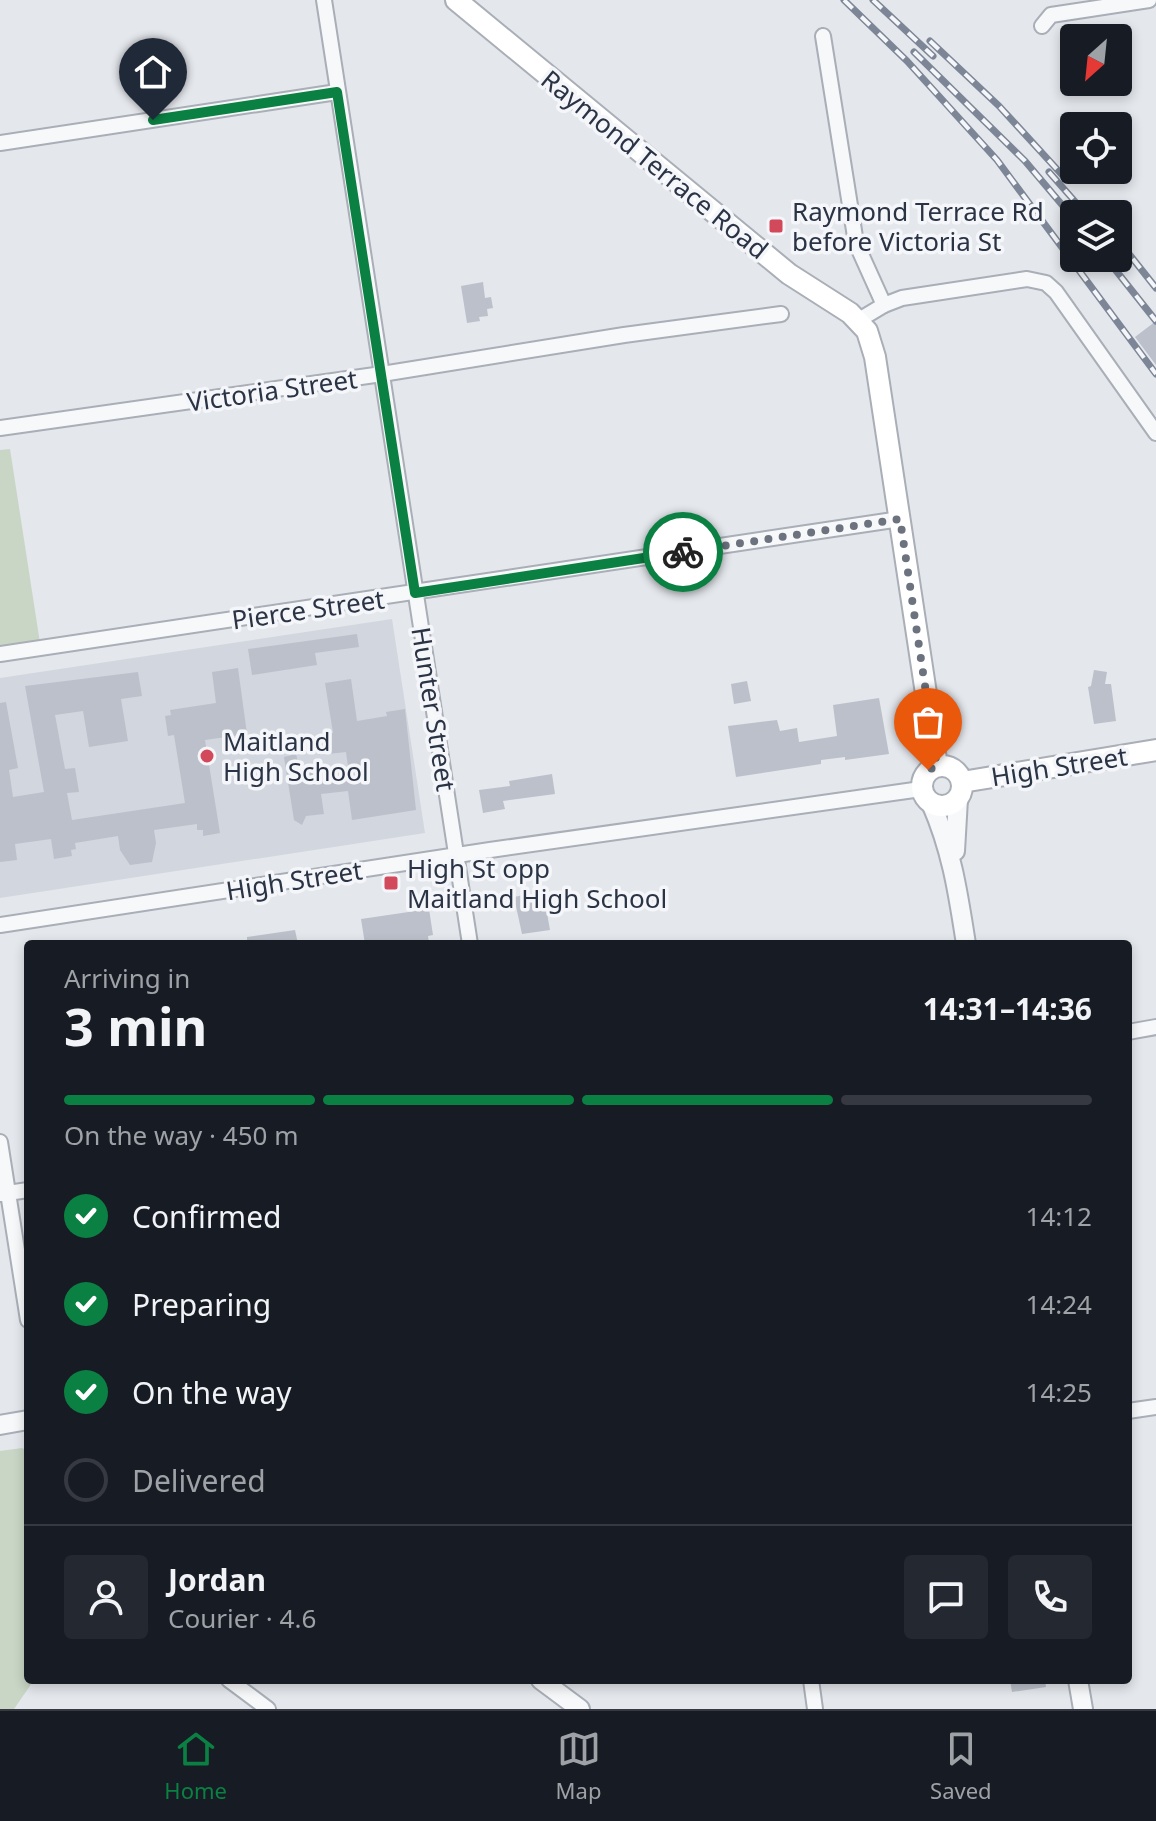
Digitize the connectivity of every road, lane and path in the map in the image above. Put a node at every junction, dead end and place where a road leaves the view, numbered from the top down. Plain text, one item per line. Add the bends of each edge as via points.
1 (324, 0) edge
2 (456, 0) edge
3 (1149, 0) edge
4 (1042, 26) dead end
5 (823, 36) dead end
6 (337, 92) junction
7 (0, 143) edge
8 (884, 305) junction
9 (781, 314) dead end
10 (859, 320) junction
11 (382, 374) junction
12 (0, 428) edge
13 (1156, 433) edge
14 (900, 519) junction
15 (415, 593) junction
16 (0, 654) edge
17 (1156, 750) edge
18 (937, 766) junction
19 (960, 790) junction
20 (926, 796) junction
21 (457, 855) junction
22 (954, 866) junction
23 (0, 925) edge
24 (469, 940) edge
25 (965, 940) edge
26 (1156, 1027) edge
27 (1132, 1031) edge
28 (0, 1142) edge
29 (24, 1190) edge
30 (4, 1193) edge
31 (24, 1299) edge
32 (1156, 1407) edge
33 (1132, 1410) edge
34 (24, 1421) edge
35 (0, 1425) edge
36 (234, 1684) edge
37 (546, 1684) edge
38 (812, 1684) edge
39 (1079, 1684) edge
40 (268, 1709) edge
41 (580, 1709) edge
42 (815, 1709) edge
43 (1083, 1709) edge

1 - 6 street, Hunter Street
2 - 10 main road, Raymond Terrace Road via 789,274
3 - 4 street via 1051,15
5 - 8 street via 856,243
6 - 7 street
6 - 11 street, Hunter Street
8 - 10 street
8 - 13 street via 1027,279 1046,283
9 - 11 street, Victoria Street
10 - 14 main road via 875,357
11 - 12 street, Victoria Street
11 - 15 street, Hunter Street
14 - 15 street, Pierce Street
14 - 18 main road
15 - 16 street, Pierce Street
15 - 21 street, Hunter Street
17 - 19 main road, High Street
18 - 19 main road via 958,774
18 - 20 main road via 925,774
19 - 20 main road via 945,806
19 - 22 street
20 - 21 street, High Street
20 - 22 street
21 - 23 street, High Street
21 - 24 street, Hunter Street
22 - 25 street
26 - 27 street
28 - 30 street
29 - 30 street
30 - 31 street
32 - 33 street
34 - 35 street
36 - 40 street
37 - 41 street
38 - 42 street
39 - 43 street

